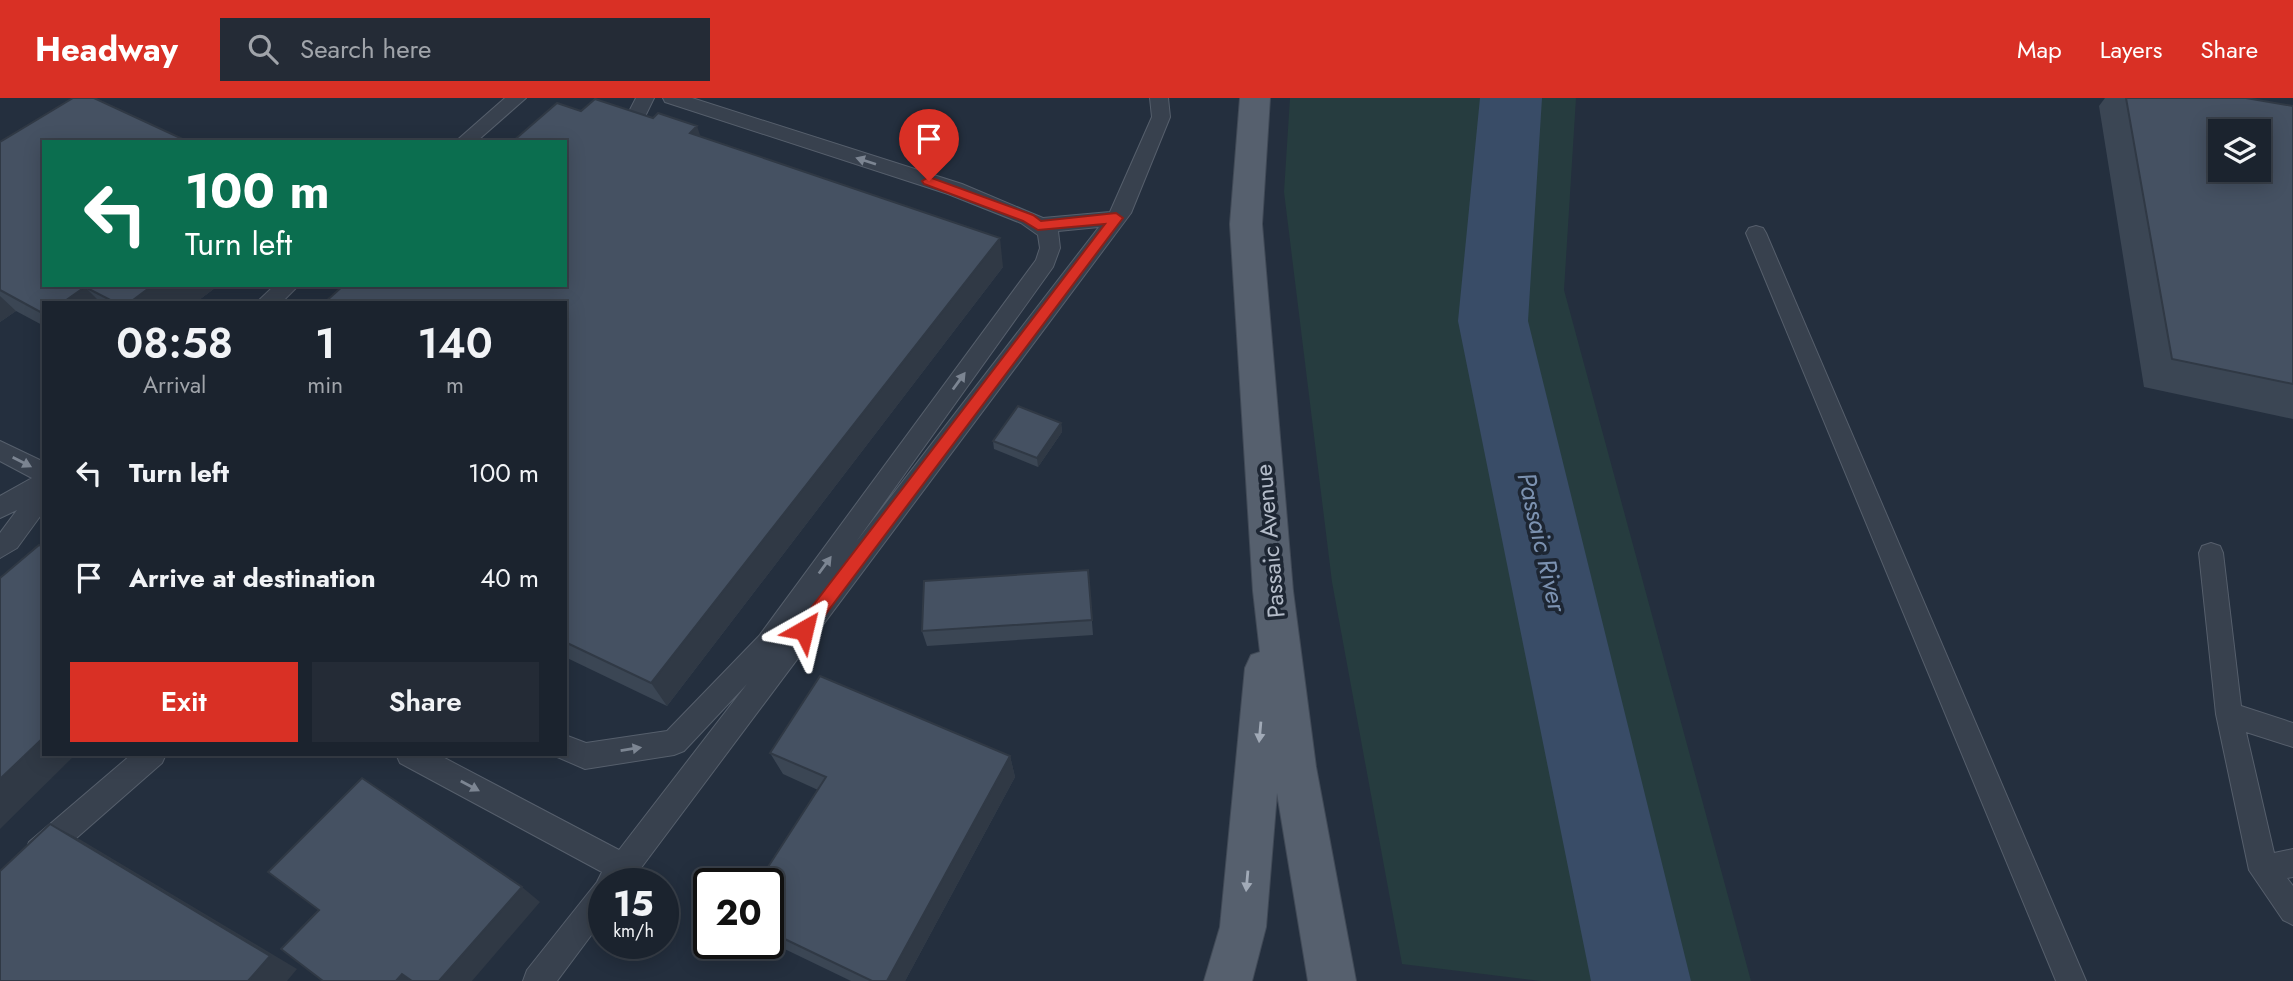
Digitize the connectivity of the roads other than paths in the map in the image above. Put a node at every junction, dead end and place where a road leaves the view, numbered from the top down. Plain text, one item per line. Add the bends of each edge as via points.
1 (517, 98) edge
2 (645, 98) edge
3 (672, 98) edge
4 (1158, 98) edge
5 (1255, 98) edge
6 (627, 135) edge
7 (466, 140) edge
8 (1116, 218) junction
9 (1038, 226) junction
10 (1756, 233) dead end
11 (287, 287) edge
12 (269, 301) edge
13 (0, 450) edge
14 (42, 472) edge
15 (42, 485) edge
16 (42, 495) edge
17 (0, 508) edge
18 (0, 548) edge
19 (2211, 553) dead end
20 (1273, 591) junction
21 (2230, 714) junction
22 (2293, 735) edge
23 (567, 748) edge
24 (150, 756) edge
25 (413, 756) edge
26 (30, 860) edge
27 (2293, 863) edge
28 (603, 868) edge
29 (623, 868) edge
30 (2263, 870) junction
31 (2293, 910) edge
32 (588, 915) edge
33 (538, 981) edge
34 (1228, 981) edge
35 (1332, 981) edge
36 (2071, 981) edge

1 - 7 lane
2 - 6 lane
9 -> 3 lane via 954,189
4 - 8 lane via 1160,117
5 - 20 main road, Passaic Avenue via 1246,223
8 - 9 lane
8 - 29 lane
23 -> 9 lane via 585,756 674,742 768,644 1046,262 1048,232
10 - 36 lane
11 - 12 lane
13 -> 14 lane
15 - 17 lane
16 - 18 lane
19 - 21 lane
20 -> 34 main road via 1243,927
20 - 35 main road, Passaic Avenue via 1294,767
21 - 22 lane
21 - 30 lane
24 - 26 lane
25 -> 28 lane
27 - 30 lane
30 - 31 lane
32 - 33 lane

